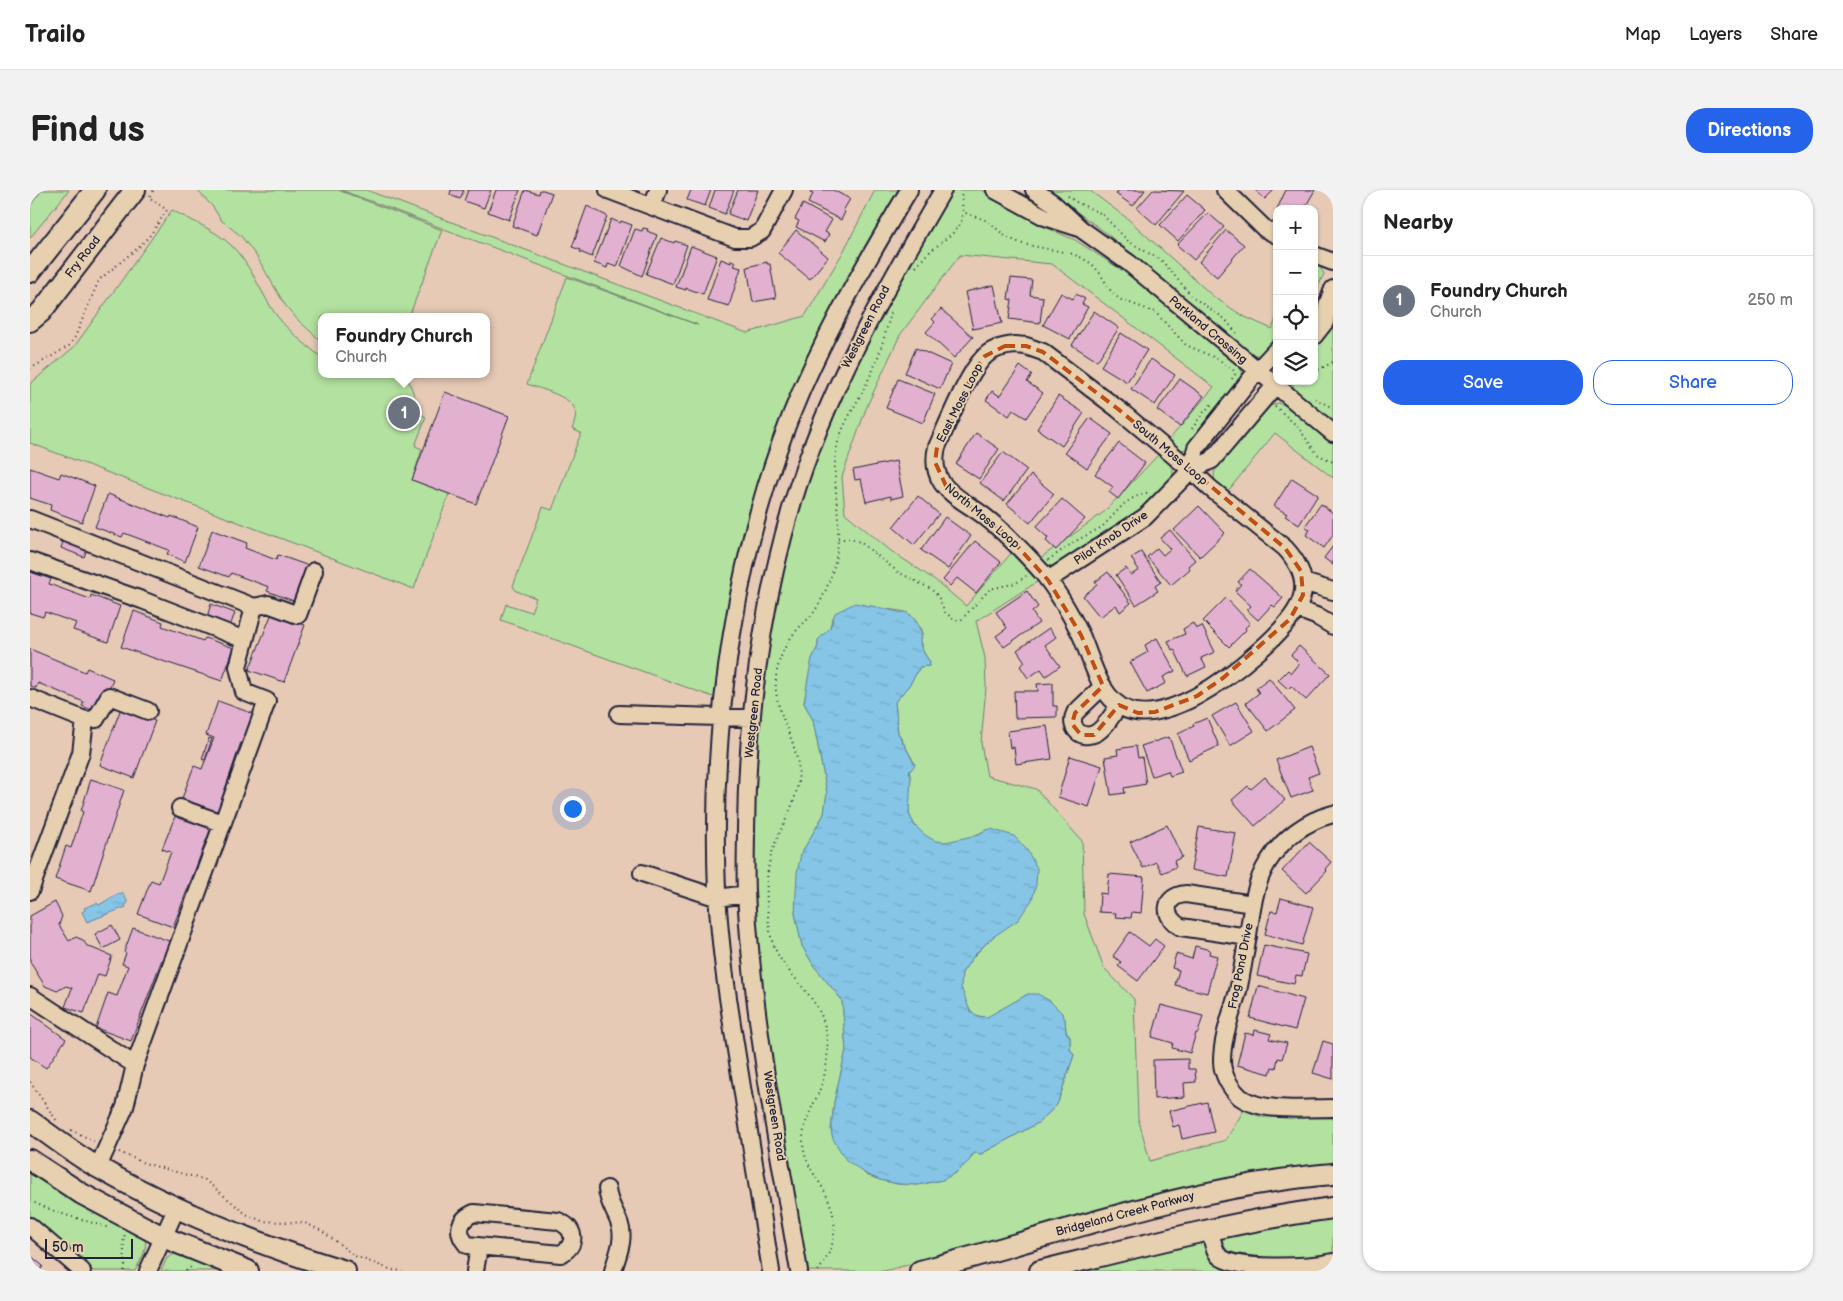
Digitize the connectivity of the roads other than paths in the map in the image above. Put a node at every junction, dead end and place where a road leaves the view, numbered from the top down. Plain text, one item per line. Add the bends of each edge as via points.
1 (95, 190) edge
2 (135, 190) edge
3 (608, 190) edge
4 (658, 190) edge
5 (784, 190) edge
6 (909, 190) edge
7 (942, 190) edge
8 (995, 190) edge
9 (1034, 190) edge
10 (1225, 190) edge
11 (652, 206) junction
12 (1081, 228) junction
13 (1273, 233) edge
14 (1318, 256) edge
15 (1333, 262) edge
16 (30, 272) edge
17 (1333, 288) edge
18 (1321, 307) edge
19 (30, 321) edge
20 (1318, 331) edge
21 (1005, 346) joint
22 (1273, 353) edge
23 (1257, 371) junction
24 (1273, 381) edge
25 (1276, 385) edge
26 (1278, 385) edge
27 (1333, 433) edge
28 (1191, 470) junction
29 (938, 473) joint
30 (30, 519) edge
31 (30, 560) edge
32 (314, 571) dead end
33 (1043, 574) junction
34 (1333, 591) edge
35 (1301, 595) junction
36 (254, 607) junction
37 (1333, 626) edge
38 (245, 640) junction
39 (1111, 696) junction
40 (30, 698) edge
41 (148, 711) dead end
42 (620, 714) dead end
43 (722, 717) junction
44 (752, 718) junction
45 (85, 720) junction
46 (180, 808) dead end
47 (1333, 814) edge
48 (222, 823) junction
49 (642, 873) dead end
50 (30, 891) edge
51 (746, 894) junction
52 (718, 898) junction
53 (1253, 904) junction
54 (1248, 938) junction
55 (30, 996) edge
56 (135, 1065) junction
57 (1333, 1108) edge
58 (30, 1121) edge
59 (30, 1160) edge
60 (98, 1167) junction
61 (1333, 1174) edge
62 (607, 1189) dead end
63 (1333, 1208) edge
64 (176, 1209) junction
65 (30, 1226) edge
66 (1210, 1230) junction
67 (163, 1237) junction
68 (479, 1247) junction
69 (1333, 1262) edge
70 (76, 1269) edge
71 (148, 1271) edge
72 (248, 1271) edge
73 (345, 1271) edge
74 (475, 1271) edge
75 (613, 1271) edge
76 (771, 1271) edge
77 (799, 1271) edge
78 (920, 1271) edge
79 (1040, 1271) edge

1 - 16 main road
2 - 19 main road, Fry Road via 41,312
3 - 11 street
4 - 11 street
5 - 11 street via 766,225 750,238 735,238
6 - 43 street via 832,325 780,446 748,551 734,619
7 - 44 street, Westgreen Road via 863,331 808,457 778,558 764,624
8 - 12 street, Parkland Crossing via 1046,217
9 - 12 street, Parkland Crossing via 1053,202
10 - 13 street
12 - 23 street, Parkland Crossing via 1129,263
14 - 15 street
17 - 18 street
18 - 20 street via 1325,322
21 - 28 street, South Moss Loop via 1026,346 1042,352
21 - 29 street, East Moss Loop via 991,351 980,361 960,398 937,446 935,462
22 - 23 street, Pilot Knob Drive
23 - 24 street, Parkland Crossing
23 - 28 street, Pilot Knob Drive via 1196,448
25 - 28 street, Pilot Knob Drive via 1212,460
26 - 27 street, Parkland Crossing
28 - 33 street, Pilot Knob Drive via 1145,517
28 - 35 street, South Moss Loop via 1295,559 1301,571
29 - 33 street, North Moss Loop via 947,488 1009,537
30 - 36 street
31 - 38 street
32 - 36 street via 298,615 268,604
33 - 39 street, North Moss Loop via 1066,606
34 - 35 street
35 - 37 street via 1316,616
35 - 39 street via 1290,620 1272,638 1197,696 1147,713 1127,710
36 - 38 street
38 - 48 street via 238,667 244,692 267,701
39 - 39 street via 1075,713 1072,724 1077,732 1088,736 1099,731
40 - 45 street
41 - 45 street via 109,696 96,719
42 - 43 street
43 - 44 street
43 - 52 street via 716,789
44 - 51 street, Westgreen Road via 747,790
45 - 50 street via 81,753
46 - 48 street
47 - 53 street, Frog Pond Drive via 1307,824 1279,847 1260,877
48 - 56 street
49 - 52 street
51 - 52 street
51 - 77 street, Westgreen Road via 759,1026
52 - 76 street via 732,1031
53 - 54 street, Frog Pond Drive
53 - 54 street via 1178,894 1168,906 1172,922 1181,927
54 - 57 street, Frog Pond Drive via 1223,1048 1224,1075 1241,1097 1264,1107
55 - 56 street
56 - 60 street via 125,1107
58 - 60 main road
59 - 67 main road via 82,1194
60 - 64 main road
61 - 78 main road, Bridgeland Creek Parkway via 1254,1183 1191,1196
62 - 75 street via 607,1199 620,1225 622,1238
63 - 66 main road
64 - 67 street
64 - 73 main road via 274,1248
65 - 70 street
66 - 69 street via 1219,1256 1236,1265 1305,1268
66 - 79 main road
67 - 71 street
67 - 72 main road
68 - 68 street via 561,1254 568,1250 572,1232 558,1221 474,1213 462,1222 461,1238 467,1245
68 - 74 street

